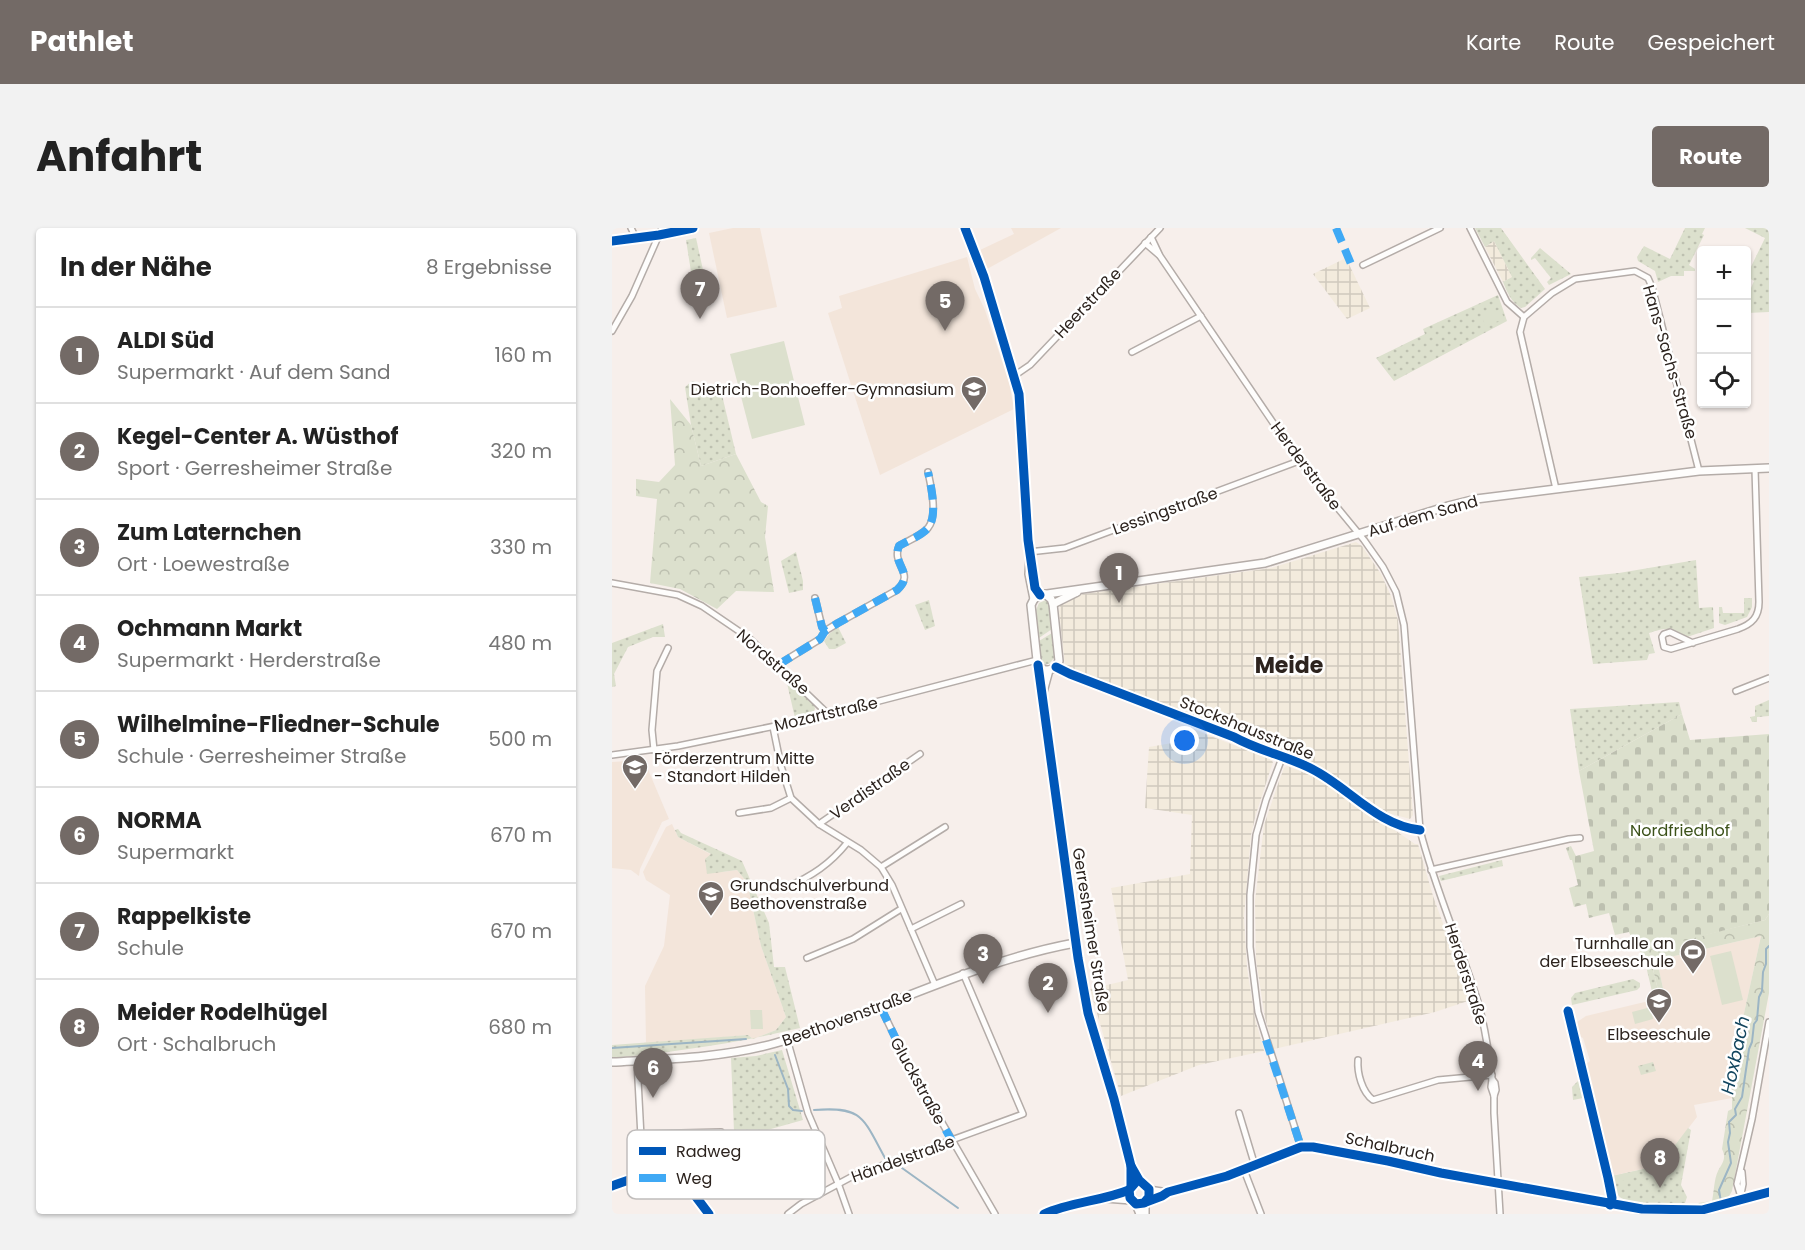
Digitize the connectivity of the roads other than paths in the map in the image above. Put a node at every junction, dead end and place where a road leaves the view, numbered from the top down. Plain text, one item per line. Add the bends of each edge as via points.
1 (631, 228) edge
2 (662, 228) edge
3 (693, 228) edge
4 (965, 228) edge
5 (1160, 228) edge
6 (1440, 228) edge
7 (1470, 228) edge
8 (659, 236) junction
9 (1151, 237) junction
10 (636, 238) junction
11 (612, 241) edge
12 (1145, 243) junction
13 (1160, 256) junction
14 (1363, 265) dead end
15 (1201, 316) junction
16 (1524, 317) junction
17 (612, 331) edge
18 (1132, 352) dead end
19 (1014, 376) junction
20 (1299, 461) junction
21 (1769, 468) edge
22 (1755, 469) junction
23 (1699, 471) junction
24 (928, 472) dead end
25 (1556, 489) junction
26 (1359, 535) junction
27 (1030, 555) junction
28 (612, 583) edge
29 (1083, 590) junction
30 (1040, 596) junction
31 (815, 598) dead end
32 (1053, 604) junction
33 (825, 631) junction
34 (1693, 643) junction
35 (668, 648) dead end
36 (1038, 662) junction
37 (778, 665) junction
38 (1052, 669) junction
39 (1769, 678) edge
40 (1736, 691) dead end
41 (1042, 694) junction
42 (829, 715) junction
43 (773, 727) junction
44 (654, 750) junction
45 (920, 754) dead end
46 (612, 755) edge
47 (1282, 758) junction
48 (791, 798) junction
49 (739, 813) dead end
50 (819, 824) junction
51 (945, 827) dead end
52 (1420, 830) junction
53 (1580, 838) dead end
54 (847, 843) junction
55 (881, 867) junction
56 (1431, 870) junction
57 (787, 887) dead end
58 (961, 904) dead end
59 (901, 909) junction
60 (911, 928) junction
61 (1075, 942) junction
62 (807, 958) dead end
63 (963, 973) junction
64 (935, 985) junction
65 (881, 1008) junction
66 (1568, 1011) dead end
67 (1769, 1022) edge
68 (787, 1039) junction
69 (1358, 1060) dead end
70 (637, 1061) junction
71 (612, 1062) edge
72 (1492, 1077) junction
73 (1239, 1113) dead end
74 (641, 1130) edge
75 (815, 1130) edge
76 (952, 1141) junction
77 (1301, 1147) junction
78 (825, 1153) edge
79 (1131, 1166) junction
80 (1255, 1166) junction
81 (1244, 1170) junction
82 (627, 1181) edge
83 (838, 1183) junction
84 (1141, 1183) junction
85 (1500, 1183) junction
86 (612, 1186) edge
87 (1130, 1188) junction
88 (825, 1190) edge
89 (1149, 1190) junction
90 (1168, 1192) junction
91 (1769, 1192) edge
92 (1741, 1197) junction
93 (1103, 1198) junction
94 (697, 1199) edge
95 (810, 1199) edge
96 (1134, 1202) junction
97 (1146, 1202) junction
98 (1610, 1205) junction
99 (1046, 1213) edge
100 (709, 1214) edge
101 (788, 1214) edge
102 (849, 1214) edge
103 (995, 1214) edge
104 (1140, 1214) edge
105 (1145, 1214) edge
106 (1261, 1214) edge
107 (1500, 1214) edge

1 - 10 street
2 - 8 street
3 - 8 street
4 - 19 street, Gerresheimer Straße
5 - 9 street, Heerstraße
6 - 14 street
7 - 16 street via 1507,302
8 - 10 street
8 - 17 street
9 - 12 street, Heerstraße
9 - 13 street, Herderstraße
10 - 11 street
12 - 13 street, Herderstraße
12 - 19 street, Heerstraße via 1030,365
13 - 15 street, Herderstraße
15 - 18 street
15 - 20 street, Herderstraße
16 - 23 street, Hans-Sachs-Straße via 1575,279 1635,271 1648,278
16 - 25 street via 1520,332
19 - 27 street, Gerresheimer Straße via 1021,405
20 - 26 street, Herderstraße
20 - 27 street, Lessingstraße via 1065,548
21 - 22 street, Auf dem Sand
22 - 23 street, Auf dem Sand
22 - 34 street via 1757,614 1749,626
23 - 25 street, Auf dem Sand
24 - 33 street via 934,502 931,523 897,551 904,584
25 - 26 street, Auf dem Sand via 1467,501
26 - 29 street, Auf dem Sand via 1265,563
26 - 52 street, Herderstraße via 1390,579 1401,608
27 - 30 street, Gerresheimer Straße via 1029,574
28 - 37 street, Nordstraße via 691,600 749,638
29 - 30 street, Auf dem Sand
29 - 32 street, Auf dem Sand
30 - 32 street, Gerresheimer Straße via 1051,598
30 - 36 street, Gerresheimer Straße via 1031,605
31 - 33 street
32 - 38 street, Gerresheimer Straße via 1059,661
33 - 37 street via 820,639
34 - 34 street via 1671,649 1664,647 1662,637 1670,632
35 - 44 street via 657,671
36 - 38 street via 1045,670
36 - 41 street, Gerresheimer Straße
36 - 42 street, Mozartstraße
37 - 42 street, Nordstraße
38 - 41 street, Gerresheimer Straße
38 - 47 street, Stockshausstraße
39 - 40 street
41 - 61 street, Gerresheimer Straße
42 - 43 street, Mozartstraße
43 - 44 street, Mozartstraße
43 - 48 street, Verdistraße
44 - 46 street, Mozartstraße
45 - 50 street, Verdistraße
47 - 52 street, Stockshausstraße via 1327,778 1395,825
47 - 77 street via 1256,835 1250,947 1258,1012
48 - 49 street via 771,808
48 - 50 street, Verdistraße
50 - 54 street, Verdistraße
51 - 55 street
52 - 56 street, Herderstraße
53 - 56 street
54 - 55 street, Verdistraße
54 - 57 street, Verdistraße via 816,873
55 - 59 street, Verdistraße
56 - 72 street, Herderstraße via 1478,1002
58 - 60 street
59 - 60 street, Verdistraße
59 - 62 street via 853,939
60 - 64 street, Verdistraße
61 - 63 street, Beethovenstraße
61 - 79 street, Gerresheimer Straße via 1088,1013
63 - 64 street, Beethovenstraße
63 - 76 street, Händelstraße via 1023,1114
64 - 65 street, Beethovenstraße
65 - 68 street, Beethovenstraße
65 - 76 street, Gluckstraße
66 - 98 street via 1608,1178
67 - 92 street via 1737,1184
68 - 70 street, Beethovenstraße via 719,1054
68 - 75 street
69 - 72 street via 1359,1074 1373,1100 1437,1080
70 - 71 street, Beethovenstraße
70 - 74 street
72 - 85 street, Herderstraße via 1496,1087
73 - 80 street
76 - 83 street, Händelstraße
76 - 103 street, Gluckstraße
77 - 80 street, Schalbruch
77 - 85 street, Schalbruch
78 - 83 street
79 - 84 street, Gerresheimer Straße
79 - 87 street, Gerresheimer Straße
80 - 81 street, Schalbruch
81 - 90 street, Schalbruch
81 - 106 street
82 - 86 street
83 - 88 street, Händelstraße
83 - 102 street
84 - 87 street
84 - 89 street
85 - 98 street, Schalbruch
85 - 107 street, Herderstraße
87 - 93 street
87 - 96 street via 1129,1196
89 - 90 street, Schalbruch
89 - 97 street
90 - 97 street, Schalbruch
91 - 92 street, Schalbruch
92 - 98 street, Schalbruch via 1702,1210
93 - 96 street
93 - 99 street
94 - 100 street
95 - 101 street, Händelstraße
96 - 97 street
96 - 104 street
97 - 105 street

